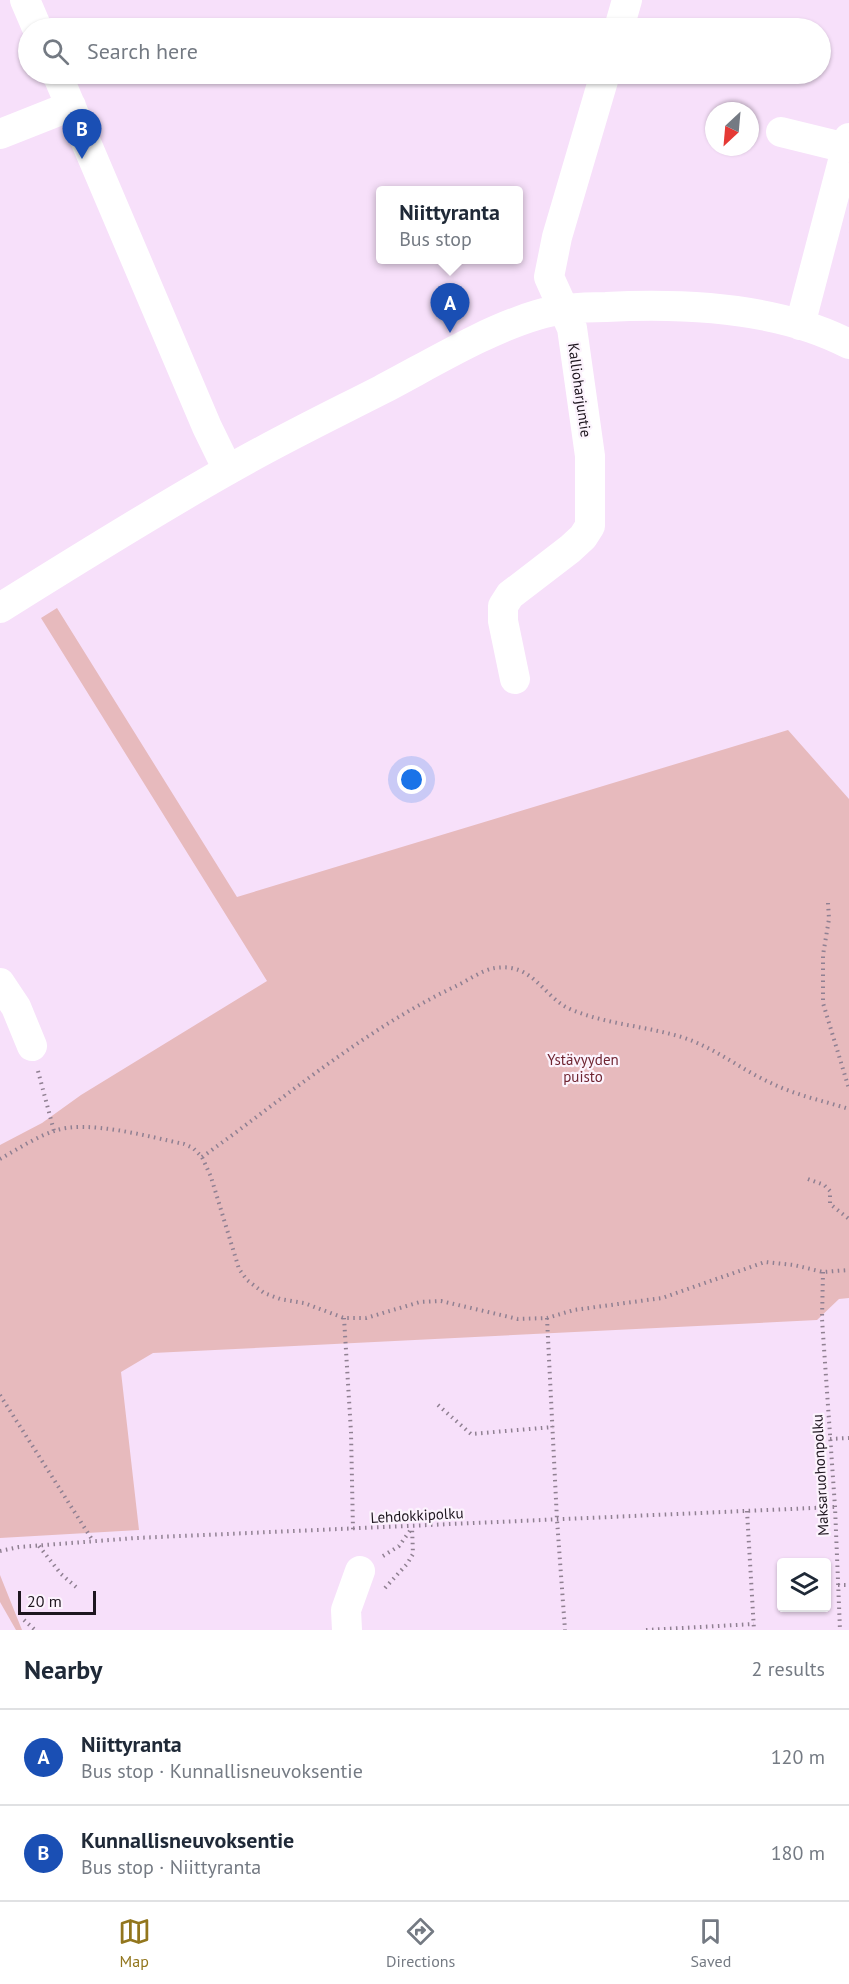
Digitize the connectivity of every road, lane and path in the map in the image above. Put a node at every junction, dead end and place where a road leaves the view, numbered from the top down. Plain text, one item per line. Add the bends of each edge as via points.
1 (25, 0) edge
2 (627, 0) edge
3 (33, 18) edge
4 (622, 18) edge
5 (61, 84) edge
6 (602, 84) edge
7 (71, 106) junction
8 (781, 132) dead end
9 (0, 134) edge
10 (848, 143) edge
11 (849, 200) edge
12 (565, 309) junction
13 (808, 327) junction
14 (849, 344) edge
15 (228, 470) junction
16 (0, 608) edge
17 (515, 679) dead end
18 (828, 903) dead end
19 (0, 982) edge
20 (32, 1046) joint
21 (849, 1089) edge
22 (849, 1109) edge
23 (54, 1131) junction
24 (202, 1157) junction
25 (0, 1158) edge
26 (808, 1179) dead end
27 (849, 1218) edge
28 (849, 1270) edge
29 (823, 1272) junction
30 (344, 1318) junction
31 (547, 1318) junction
32 (0, 1395) edge
33 (438, 1405) dead end
34 (553, 1427) junction
35 (849, 1438) edge
36 (830, 1439) junction
37 (835, 1507) junction
38 (747, 1511) junction
39 (557, 1520) junction
40 (412, 1527) junction
41 (353, 1530) junction
42 (93, 1541) junction
43 (38, 1545) junction
44 (0, 1551) edge
45 (413, 1554) dead end
46 (360, 1572) joint
47 (837, 1585) junction
48 (849, 1585) edge
49 (76, 1587) dead end
50 (24, 1620) dead end
51 (754, 1624) junction
52 (35, 1630) edge
53 (347, 1630) edge
54 (565, 1630) edge
55 (646, 1630) edge
56 (754, 1630) edge
57 (840, 1630) edge

1 - 3 street
2 - 4 street
5 - 7 street
6 - 12 street, Kallioharjuntie via 549,277
7 - 9 street
7 - 15 street
8 - 10 street
10 - 13 street
11 - 13 street
12 - 13 street via 637,305 703,308
12 - 15 street via 538,314 489,335
12 - 17 street, Kallioharjuntie via 572,328 590,456 590,526 570,549 510,595 503,606
13 - 14 street
15 - 16 street
18 - 21 path via 823,1003
19 - 20 street via 16,1007
20 - 23 path
22 - 24 path via 773,1084 679,1036 569,1009 531,976 518,969 494,968 436,995 375,1031
23 - 24 path via 74,1126 116,1131 184,1144
23 - 25 path
24 - 30 path via 239,1269 247,1280 264,1293 304,1302
26 - 27 path via 824,1185 830,1191 830,1204
28 - 29 path
29 - 31 path via 765,1262 662,1298 574,1310
29 - 36 path, Maksaruohonpolku
30 - 31 path via 441,1301 518,1319
30 - 41 path
31 - 34 path
32 - 42 path
33 - 34 path via 471,1434
34 - 39 path
35 - 36 path
36 - 37 path, Maksaruohonpolku
37 - 38 path, Lehdokkipolku
37 - 47 path, Maksaruohonpolku
38 - 39 path, Lehdokkipolku
38 - 51 path
39 - 40 path, Lehdokkipolku
39 - 54 path
40 - 41 path, Lehdokkipolku
40 - 45 path
40 - 46 path via 399,1546
41 - 42 path, Lehdokkipolku
42 - 43 path, Lehdokkipolku
43 - 44 path, Lehdokkipolku
43 - 49 path
46 - 53 street via 346,1610
47 - 48 path
47 - 57 path, Maksaruohonpolku
50 - 52 path
51 - 55 path
51 - 56 path

